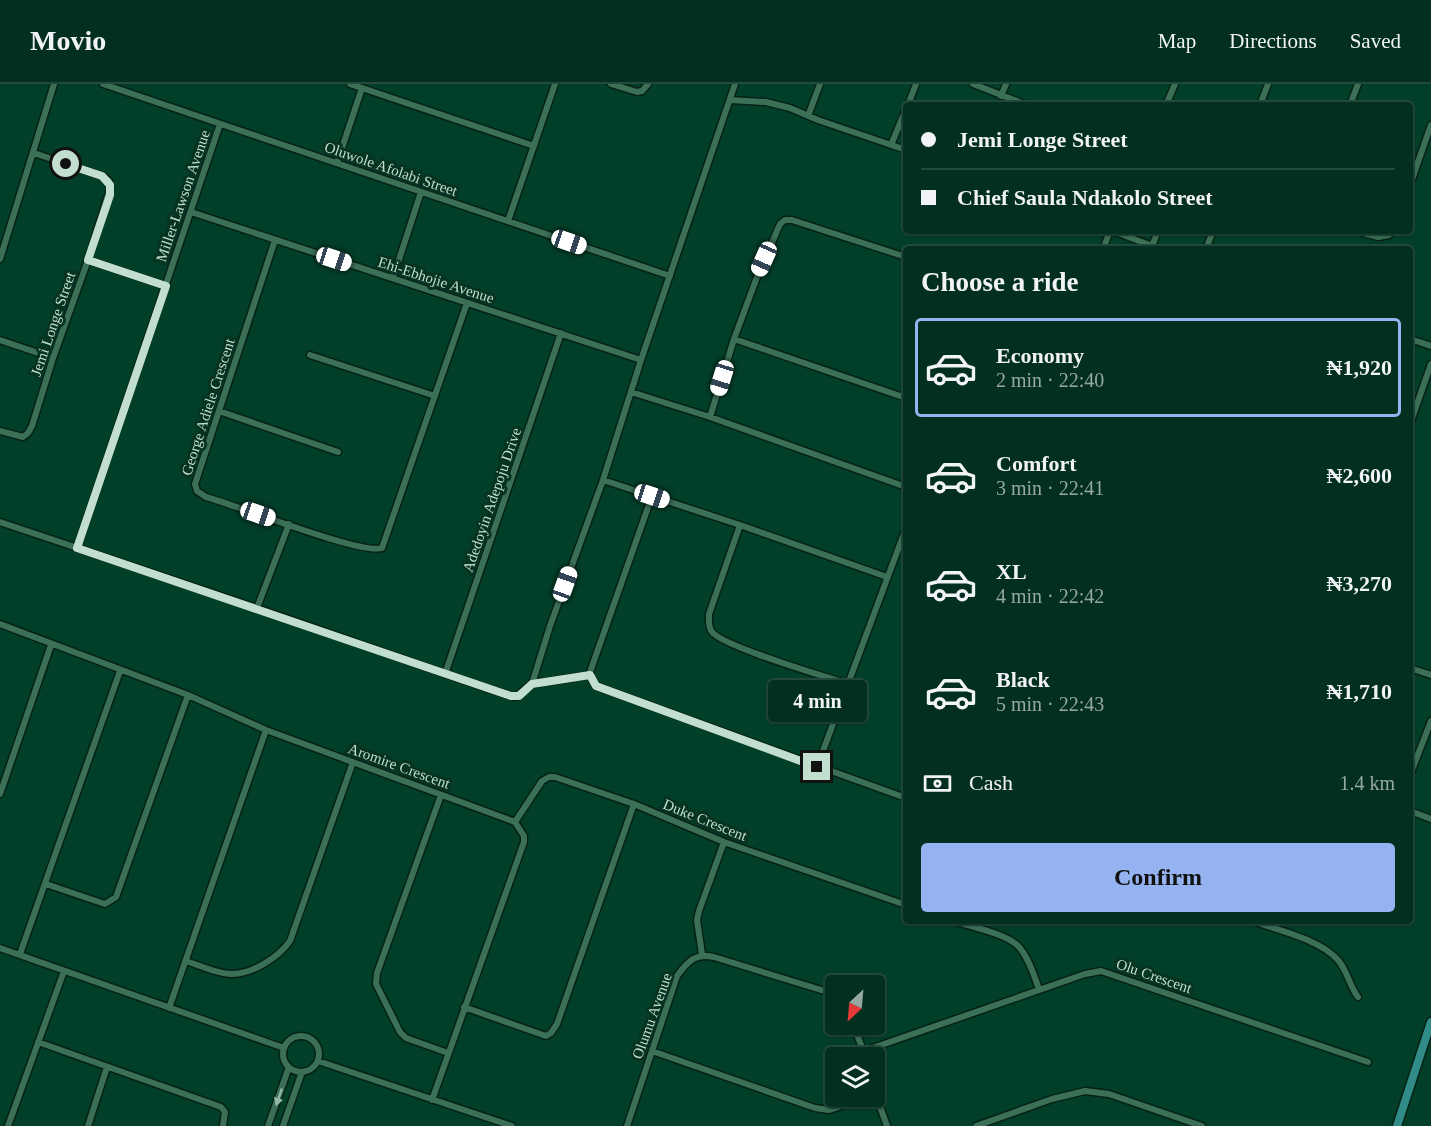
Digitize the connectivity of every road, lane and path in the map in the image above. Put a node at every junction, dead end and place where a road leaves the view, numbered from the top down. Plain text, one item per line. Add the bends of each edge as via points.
1 (54, 84) edge
2 (104, 84) edge
3 (350, 84) edge
4 (555, 84) edge
5 (611, 84) edge
6 (648, 84) edge
7 (735, 84) edge
8 (820, 84) edge
9 (916, 84) edge
10 (974, 84) edge
11 (1006, 84) edge
12 (1175, 84) edge
13 (1268, 84) edge
14 (1358, 84) edge
15 (362, 88) junction
16 (1001, 96) junction
17 (729, 100) junction
18 (909, 102) edge
19 (1018, 102) edge
20 (1167, 102) edge
21 (1261, 102) edge
22 (1351, 102) edge
23 (808, 116) junction
24 (903, 116) edge
25 (220, 124) junction
26 (1431, 125) edge
27 (891, 145) junction
28 (534, 146) junction
29 (903, 149) edge
30 (34, 153) junction
31 (337, 163) junction
32 (1413, 176) edge
33 (421, 192) junction
34 (191, 212) junction
35 (508, 221) junction
36 (0, 233) edge
37 (1119, 234) edge
38 (1157, 234) edge
39 (1367, 234) edge
40 (1388, 234) edge
41 (8, 236) junction
42 (275, 240) junction
43 (1152, 246) joint
44 (903, 256) edge
45 (0, 260) edge
46 (88, 260) junction
47 (670, 276) junction
48 (393, 278) junction
49 (166, 286) junction
50 (468, 303) junction
51 (561, 333) junction
52 (734, 339) junction
53 (0, 340) edge
54 (1413, 340) edge
55 (1431, 346) edge
56 (310, 355) dead end
57 (53, 357) junction
58 (640, 360) junction
59 (1431, 364) edge
60 (632, 392) junction
61 (435, 396) junction
62 (903, 397) edge
63 (219, 411) junction
64 (1413, 415) edge
65 (710, 417) junction
66 (0, 431) edge
67 (338, 452) dead end
68 (603, 480) junction
69 (903, 486) edge
70 (652, 496) junction
71 (0, 522) edge
72 (289, 524) junction
73 (740, 525) junction
74 (903, 536) edge
75 (77, 548) junction
76 (888, 577) junction
77 (257, 608) junction
78 (0, 624) edge
79 (51, 645) junction
80 (1413, 669) edge
81 (120, 671) junction
82 (445, 674) junction
83 (590, 675) junction
84 (1431, 675) edge
85 (532, 684) junction
86 (848, 684) junction
87 (188, 695) junction
88 (1431, 721) edge
89 (266, 730) junction
90 (353, 762) junction
91 (817, 767) junction
92 (1413, 767) edge
93 (0, 794) edge
94 (441, 795) junction
95 (903, 795) edge
96 (634, 804) junction
97 (1413, 812) edge
98 (1431, 819) edge
99 (515, 822) junction
100 (724, 842) junction
101 (46, 884) junction
102 (903, 904) edge
103 (963, 924) edge
104 (1260, 924) edge
105 (0, 948) edge
106 (20, 954) junction
107 (702, 954) junction
108 (186, 961) junction
109 (64, 971) junction
110 (1039, 990) junction
111 (825, 991) edge
112 (1358, 997) dead end
113 (464, 1007) junction
114 (169, 1008) junction
115 (1431, 1022) edge
116 (38, 1042) junction
117 (884, 1047) edge
118 (284, 1048) junction
119 (652, 1052) junction
120 (448, 1053) junction
121 (318, 1061) junction
122 (1368, 1062) dead end
123 (107, 1067) junction
124 (289, 1067) junction
125 (302, 1072) junction
126 (432, 1100) junction
127 (838, 1107) edge
128 (880, 1107) edge
129 (8, 1126) edge
130 (88, 1126) edge
131 (223, 1126) edge
132 (268, 1126) edge
133 (283, 1126) edge
134 (512, 1126) edge
135 (627, 1126) edge
136 (887, 1126) edge
137 (976, 1126) edge
138 (1202, 1126) edge
139 (1398, 1126) edge

1 - 30 street
2 - 25 street, Oluwole Afolabi Street
3 - 15 street
4 - 28 street
5 - 6 street via 640,92
7 - 17 street
8 - 23 street
9 - 18 street
10 - 16 street
11 - 16 street
12 - 20 street
13 - 21 street
14 - 22 street
15 - 28 street
15 - 31 street
16 - 19 street
17 - 23 street via 766,102
17 - 47 street
23 - 27 street
24 - 27 street
25 - 31 street, Oluwole Afolabi Street
25 - 34 street, Miller-Lawson Avenue
26 - 32 street
27 - 29 street
28 - 35 street
30 - 41 street
30 - 46 street, Jemi Longe Street via 109,181 110,195
31 - 33 street, Oluwole Afolabi Street
33 - 35 street, Oluwole Afolabi Street
33 - 48 street
34 - 42 street, Ehi-Ebhojie Avenue
34 - 49 street, Miller-Lawson Avenue
35 - 47 street, Oluwole Afolabi Street
36 - 41 street
37 - 43 street
38 - 43 street
39 - 40 street
41 - 45 street
42 - 48 street, Ehi-Ebhojie Avenue
42 - 63 street, George Adiele Crescent
44 - 52 street via 785,220 757,277
46 - 49 street
46 - 57 street, Jemi Longe Street
47 - 58 street
48 - 50 street, Ehi-Ebhojie Avenue
49 - 75 street, Miller-Lawson Avenue
50 - 51 street, Ehi-Ebhojie Avenue
50 - 61 street, George Adiele Crescent
51 - 58 street, Ehi-Ebhojie Avenue
51 - 82 street, Adedoyin Adepoju Drive
52 - 62 street
52 - 65 street
53 - 57 street
54 - 55 street
56 - 61 street
57 - 66 street, Jemi Longe Street via 26,435
58 - 60 street
59 - 64 street
60 - 65 street
60 - 68 street
61 - 72 street, George Adiele Crescent via 382,548 368,548
63 - 67 street
63 - 72 street, George Adiele Crescent via 197,473 197,491
65 - 69 street
68 - 70 street
68 - 85 street
70 - 73 street
70 - 83 street
71 - 75 street
72 - 77 street
73 - 76 street
73 - 86 street via 709,614 714,634 747,650
74 - 76 street
75 - 77 street
76 - 86 street
77 - 82 street
78 - 79 street, Aromire Crescent
79 - 81 street, Aromire Crescent
79 - 93 street
80 - 84 street
81 - 87 street, Aromire Crescent
81 - 101 street
82 - 85 street via 511,696 519,696
83 - 85 street
83 - 91 street via 596,686
86 - 91 street
87 - 89 street, Aromire Crescent
87 - 101 street via 116,897 105,904
88 - 92 street
89 - 90 street, Aromire Crescent
89 - 108 street
90 - 94 street, Aromire Crescent
90 - 108 street via 284,950 260,965 230,974
91 - 95 street
94 - 99 street, Aromire Crescent
94 - 120 street via 376,984 406,1038
96 - 99 street, Duke Crescent via 549,777 542,781
96 - 100 street, Duke Crescent
96 - 113 street via 551,1033 546,1036
97 - 98 street
99 - 113 street via 524,842
100 - 102 street, Duke Crescent
100 - 107 street via 697,920
101 - 106 street
103 - 110 street via 1018,945
104 - 112 street via 1323,947 1338,961
105 - 106 street
106 - 109 street
107 - 111 street
107 - 119 street, Olumu Avenue via 687,962 677,976
108 - 114 street
109 - 114 street
109 - 116 street
110 - 117 street, Olu Crescent
110 - 122 street, Olu Crescent via 1101,971
113 - 120 street
114 - 118 street
115 - 139 main road
116 - 123 street
116 - 129 street
118 - 121 street via 291,1039 307,1037 316,1044
118 - 124 street via 283,1059
119 - 127 street via 815,1108
119 - 135 street, Olumu Avenue
120 - 126 street
121 - 125 street
121 - 126 street
123 - 130 street
123 - 131 street via 221,1107 225,1112
124 - 125 street
124 -> 132 street
125 - 133 street
126 - 134 street
128 - 136 street
137 - 138 street via 1085,1091 1109,1094

